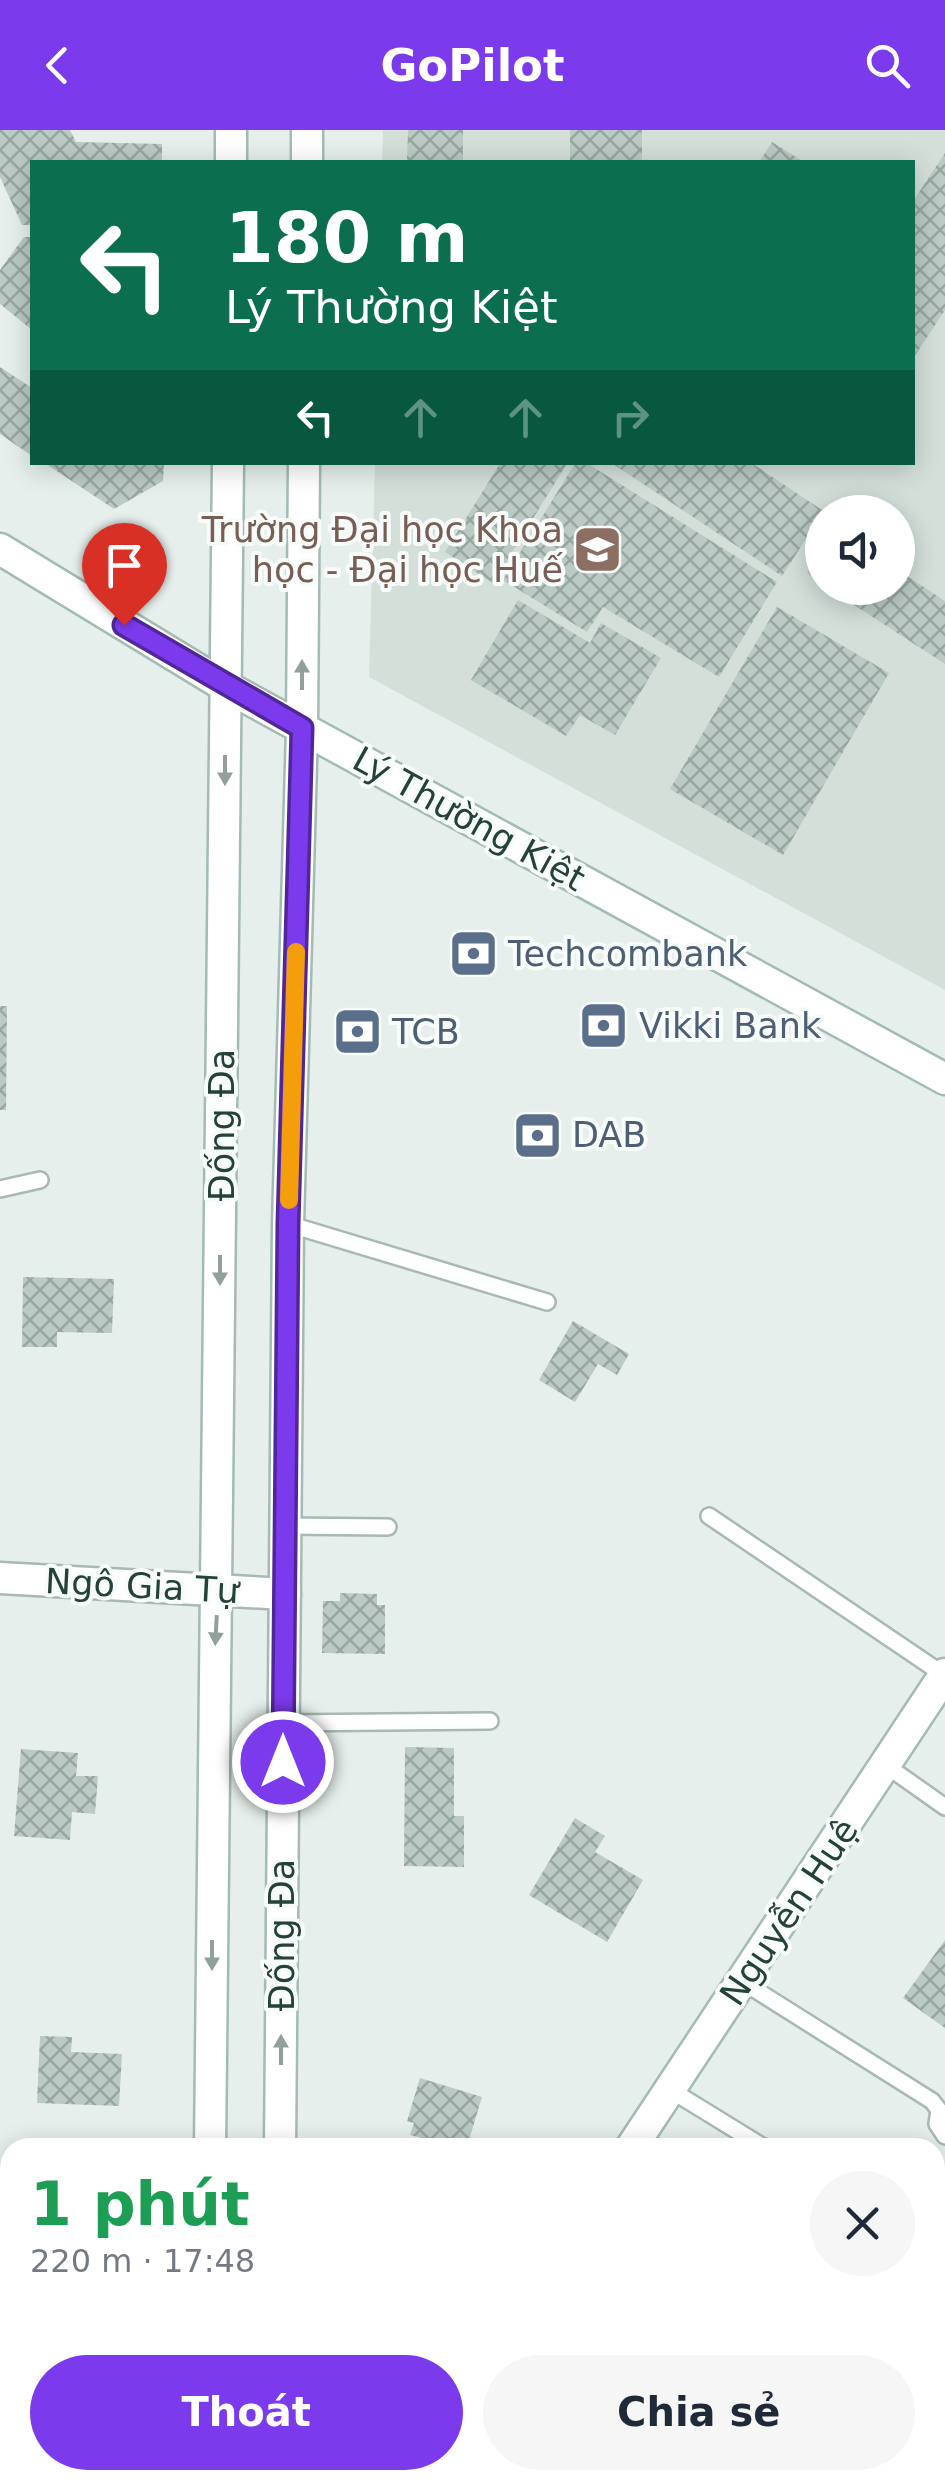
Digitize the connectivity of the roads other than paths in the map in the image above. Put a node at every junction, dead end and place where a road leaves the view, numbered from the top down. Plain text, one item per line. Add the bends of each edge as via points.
1 (231, 130) edge
2 (307, 130) edge
3 (231, 160) edge
4 (307, 160) edge
5 (228, 465) edge
6 (304, 465) edge
7 (0, 548) edge
8 (225, 686) junction
9 (302, 728) junction
10 (945, 1079) edge
11 (40, 1180) dead end
12 (0, 1189) edge
13 (288, 1224) junction
14 (547, 1302) dead end
15 (708, 1516) dead end
16 (284, 1526) junction
17 (388, 1527) dead end
18 (0, 1578) edge
19 (218, 1590) junction
20 (285, 1594) junction
21 (945, 1674) edge
22 (490, 1721) dead end
23 (284, 1723) junction
24 (887, 1766) junction
25 (945, 1807) edge
26 (743, 1982) junction
27 (669, 2088) junction
28 (945, 2136) edge
29 (210, 2138) edge
30 (280, 2138) edge
31 (636, 2138) edge
32 (750, 2138) edge

1 - 3 street
2 - 4 street
5 - 8 street, Đống Đa
9 -> 6 street, Đống Đa
7 - 8 street, Lý Thường Kiệt
8 - 9 street, Lý Thường Kiệt
8 -> 19 street, Đống Đa
9 - 10 street, Lý Thường Kiệt
9 - 13 street, Đống Đa
11 - 12 lane
13 - 14 lane
13 - 16 street, Đống Đa
15 - 21 lane
16 - 17 lane
16 - 20 street, Đống Đa
18 - 19 street, Ngô Gia Tự
19 - 20 street, Ngô Gia Tự
19 -> 29 street, Đống Đa
20 - 23 street, Đống Đa
21 - 24 street, Nguyễn Huệ
22 - 23 lane
30 -> 23 street, Đống Đa
24 - 25 lane
24 - 26 street, Nguyễn Huệ
26 - 27 street, Nguyễn Huệ
26 - 28 lane via 932,2101
27 - 31 street, Nguyễn Huệ
27 - 32 lane

